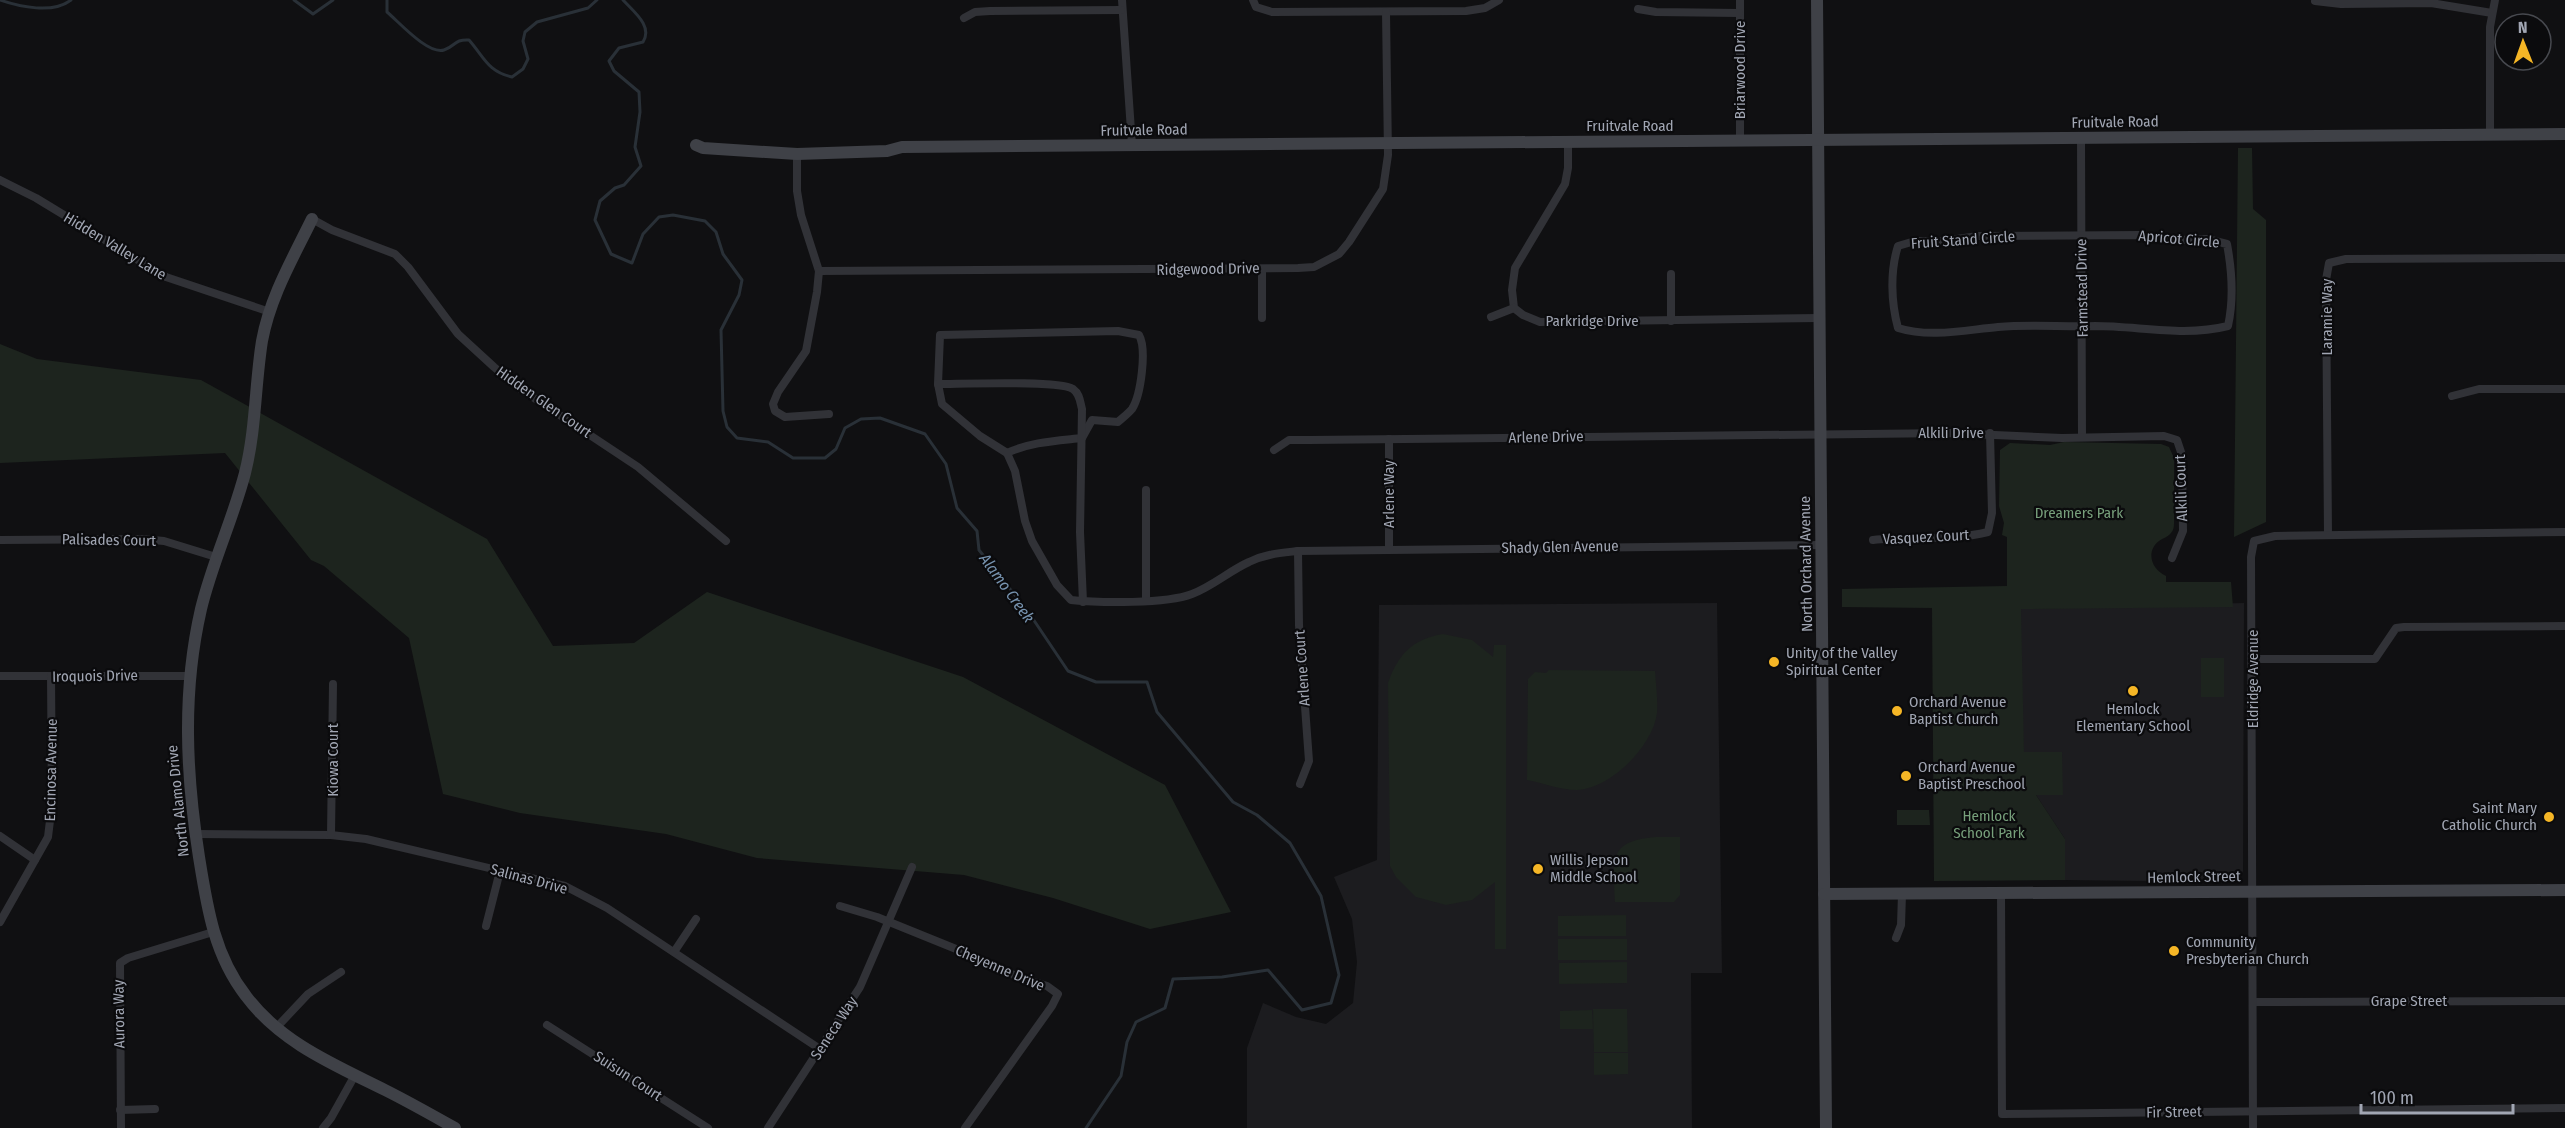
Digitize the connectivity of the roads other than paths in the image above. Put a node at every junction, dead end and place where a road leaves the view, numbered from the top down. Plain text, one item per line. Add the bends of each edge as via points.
1 (1122, 0) edge
2 (1253, 0) edge
3 (1499, 0) edge
4 (1740, 0) edge
5 (1817, 0) edge
6 (2495, 0) edge
7 (2315, 1) edge
8 (1638, 9) dead end
9 (1121, 10) junction
10 (1386, 12) junction
11 (1739, 13) junction
12 (2492, 13) junction
13 (964, 18) dead end
14 (2490, 133) junction
15 (2565, 134) edge
16 (2082, 138) junction
17 (1818, 139) junction
18 (1740, 140) junction
19 (1387, 141) junction
20 (1568, 141) junction
21 (696, 145) dead end
22 (1132, 145) junction
23 (797, 154) junction
24 (0, 180) edge
25 (312, 219) joint
26 (2082, 236) junction
27 (2565, 258) edge
28 (1262, 268) junction
29 (819, 271) junction
30 (1671, 274) dead end
31 (1514, 308) junction
32 (270, 312) junction
33 (1491, 316) dead end
34 (1262, 318) dead end
35 (1819, 318) junction
36 (1671, 321) junction
37 (2083, 327) junction
38 (938, 384) junction
39 (2565, 389) edge
40 (2452, 396) dead end
41 (829, 414) dead end
42 (1990, 433) junction
43 (1820, 435) junction
44 (2082, 437) junction
45 (1082, 438) junction
46 (1389, 439) junction
47 (1274, 450) dead end
48 (1007, 453) junction
49 (1146, 490) dead end
50 (2565, 532) edge
51 (2328, 535) junction
52 (0, 540) edge
53 (1873, 540) dead end
54 (726, 541) dead end
55 (1821, 545) junction
56 (1389, 549) junction
57 (1298, 551) junction
58 (216, 557) junction
59 (2172, 558) dead end
60 (1146, 600) junction
61 (1083, 602) junction
62 (2565, 626) edge
63 (2253, 659) junction
64 (0, 676) edge
65 (51, 676) junction
66 (190, 676) junction
67 (333, 684) dead end
68 (1300, 784) dead end
69 (195, 834) junction
70 (331, 835) junction
71 (0, 836) edge
72 (35, 860) junction
73 (912, 867) dead end
74 (500, 871) junction
75 (2565, 890) edge
76 (2252, 891) junction
77 (1824, 894) junction
78 (1902, 894) junction
79 (2001, 894) junction
80 (840, 906) dead end
81 (696, 920) dead end
82 (0, 922) edge
83 (890, 923) junction
84 (486, 926) dead end
85 (213, 932) junction
86 (1896, 938) dead end
87 (674, 952) junction
88 (341, 972) dead end
89 (2565, 1001) edge
90 (2253, 1002) junction
91 (547, 1025) dead end
92 (276, 1028) junction
93 (820, 1049) junction
94 (354, 1075) junction
95 (2565, 1108) edge
96 (155, 1109) dead end
97 (120, 1110) junction
98 (2253, 1111) junction
99 (121, 1128) edge
100 (323, 1128) edge
101 (456, 1128) edge
102 (708, 1128) edge
103 (768, 1128) edge
104 (965, 1128) edge
105 (1826, 1128) edge
106 (2253, 1128) edge

1 - 9 street
2 - 10 street via 1256,7 1272,12
3 - 10 street via 1475,10
4 - 11 street, Briarwood Drive
5 - 17 street, North Orchard Avenue
6 - 12 street
7 - 12 street via 2431,3
8 - 11 street
9 - 13 street via 990,11
9 - 22 street
10 - 19 street, Ridgewood Drive
11 - 18 street, Briarwood Drive
12 - 14 street
14 - 15 street, Fruitvale Road
14 - 16 street, Fruitvale Road
16 - 17 street, Fruitvale Road
16 - 26 street, Farmstead Drive
17 - 18 street, Fruitvale Road
17 - 35 street, North Orchard Avenue
18 - 20 street, Fruitvale Road
19 - 20 street, Fruitvale Road
19 - 22 street, Fruitvale Road
19 - 28 street, Ridgewood Drive via 1383,189 1339,254 1314,267
20 - 31 street via 1565,184 1515,268
21 - 23 street, Fruitvale Road
22 - 23 street, Fruitvale Road via 902,147
23 - 29 street via 801,215
24 - 32 street, Hidden Valley Lane via 166,277
25 - 32 street, North Alamo Drive
25 - 54 street, Hidden Glen Court via 395,254 458,334 494,368 638,467
26 - 37 street, Farmstead Drive
26 - 37 street, Apricot Circle via 2140,235 2227,244 2232,309 2228,326 2211,330
26 - 37 street, Fruit Stand Circle via 1978,236 1898,246 1893,261 1893,312 1898,328 1913,332
27 - 51 street, Laramie Way via 2346,259 2329,263
28 - 29 street, Ridgewood Drive
28 - 34 street
29 - 41 street via 806,351 773,404 775,411 785,417
30 - 36 street
31 - 33 street
31 - 36 street, Parkridge Drive via 1540,322
32 - 58 street, North Alamo Drive via 245,474
35 - 36 street, Parkridge Drive
35 - 43 street, North Orchard Avenue
37 - 44 street, Farmstead Drive
38 - 45 street via 1052,384 1071,388 1079,394
38 - 45 street via 940,335 1118,331 1139,335 1143,358 1132,409 1118,422 1092,420
38 - 48 street via 942,404
39 - 40 street via 2479,389
42 - 43 street, Alkili Drive
42 - 44 street, Alkili Drive
42 - 53 street, Vasquez Court via 1992,513 1988,532 1969,537
43 - 46 street, Arlene Drive
43 - 55 street, North Orchard Avenue
44 - 59 street, Alkili Court via 2164,436 2176,440 2182,455 2183,531
45 - 48 street via 1040,442
45 - 61 street
46 - 47 street, Arlene Drive via 1289,440
46 - 56 street, Arlene Way
48 - 61 street via 1032,541 1057,585 1071,600
49 - 60 street
50 - 51 street, Eldridge Avenue
51 - 63 street, Eldridge Avenue via 2275,536 2254,541
52 - 58 street, Palisades Court via 142,539 164,541
55 - 56 street, Shady Glen Avenue
55 - 77 street, North Orchard Avenue
56 - 57 street, Shady Glen Avenue
57 - 60 street, Shady Glen Avenue via 1270,554 1248,562 1189,596
57 - 68 street, Arlene Court via 1309,761
58 - 66 street, North Alamo Drive via 201,610
60 - 61 street, Shady Glen Avenue
62 - 63 street via 2404,627 2396,628 2376,659
63 - 76 street, Eldridge Avenue
64 - 65 street, Iroquois Drive
65 - 66 street, Iroquois Drive
65 - 72 street, Encinosa Avenue via 51,821 48,837
66 - 69 street, North Alamo Drive via 187,739
67 - 70 street, Kiowa Court
69 - 70 street, Salinas Drive
69 - 85 street, North Alamo Drive
70 - 74 street, Salinas Drive
71 - 72 street
72 - 82 street, Encinosa Avenue
73 - 83 street, Seneca Way
74 - 84 street
74 - 87 street, Salinas Drive via 565,886
75 - 76 street, Hemlock Street
76 - 79 street, Hemlock Street
76 - 90 street, Eldridge Avenue
77 - 78 street, Hemlock Street
77 - 105 street, North Orchard Avenue
78 - 79 street, Hemlock Street
78 - 86 street via 1901,926
79 - 98 street, Fir Street via 2002,1114
80 - 83 street
81 - 87 street
83 - 93 street, Seneca Way via 860,987
83 - 104 street, Cheyenne Drive via 1058,994
85 - 92 street, North Alamo Drive via 240,987
85 - 97 street, Aurora Way via 120,963
87 - 93 street, Salinas Drive
88 - 92 street via 308,993
89 - 90 street, Grape Street
90 - 98 street, Eldridge Avenue
91 - 102 street, Suisun Court
92 - 94 street, North Alamo Drive via 304,1049
93 - 103 street, Seneca Way
94 - 100 street
94 - 101 street, North Alamo Drive
95 - 98 street, Fir Street
96 - 97 street
97 - 99 street, Aurora Way
98 - 106 street, Eldridge Avenue

